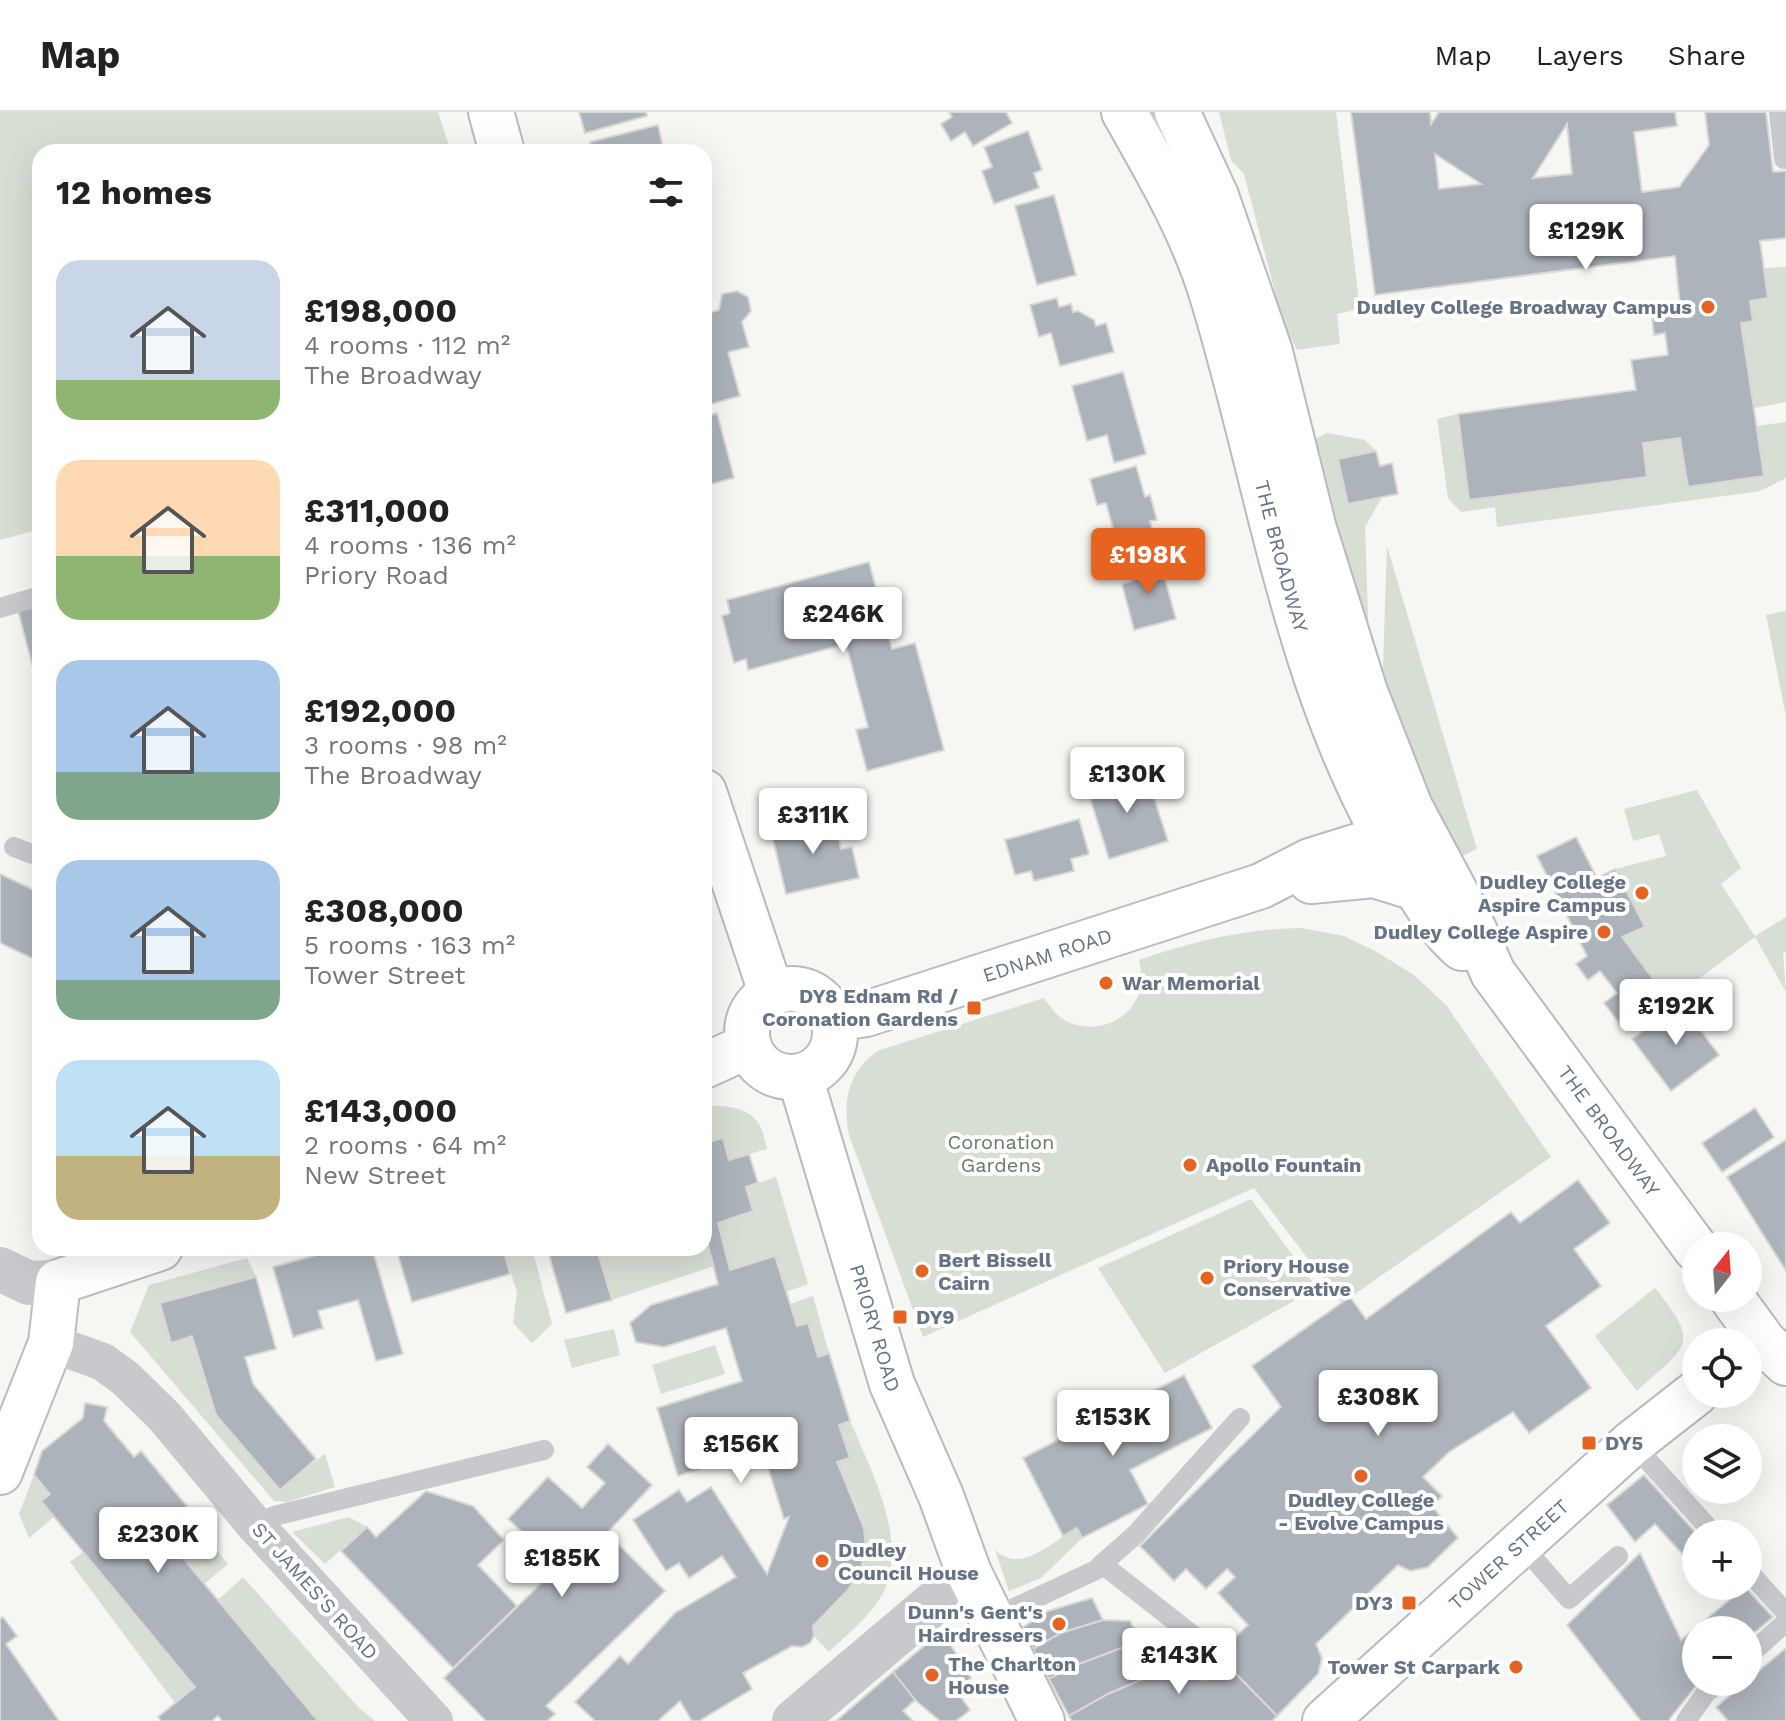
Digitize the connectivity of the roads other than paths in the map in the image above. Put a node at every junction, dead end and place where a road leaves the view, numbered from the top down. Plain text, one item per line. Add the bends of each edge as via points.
1 (491, 112) edge
2 (1124, 112) edge
3 (1152, 112) edge
4 (1177, 112) edge
5 (1779, 112) edge
6 (500, 144) edge
7 (1784, 159) edge
8 (1187, 231) junction
9 (1323, 555) junction
10 (32, 598) edge
11 (0, 608) edge
12 (712, 816) edge
13 (14, 847) dead end
14 (32, 854) edge
15 (1384, 855) junction
16 (1493, 973) junction
17 (771, 992) junction
18 (833, 1019) junction
19 (748, 1046) junction
20 (712, 1062) edge
21 (800, 1077) junction
22 (1683, 1232) edge
23 (136, 1256) edge
24 (0, 1269) edge
25 (58, 1282) junction
26 (1743, 1312) edge
27 (51, 1343) junction
28 (1772, 1351) edge
29 (1682, 1404) edge
30 (1240, 1418) dead end
31 (1632, 1443) junction
32 (544, 1450) dead end
33 (0, 1472) edge
34 (1701, 1520) edge
35 (255, 1525) junction
36 (1521, 1544) junction
37 (1618, 1556) dead end
38 (1102, 1564) junction
39 (969, 1573) junction
40 (1762, 1586) edge
41 (1786, 1613) edge
42 (991, 1619) junction
43 (1786, 1622) edge
44 (1199, 1640) dead end
45 (1762, 1643) edge
46 (1704, 1696) edge
47 (419, 1716) edge
48 (794, 1721) edge
49 (1042, 1721) edge
50 (1325, 1721) edge
51 (1686, 1721) edge

1 - 6 main road
2 - 8 main road, THE BROADWAY
3 - 8 street via 1188,180
4 - 9 main road, THE BROADWAY via 1216,196 1270,352
5 - 7 lane
8 - 15 main road, THE BROADWAY via 1216,309 1296,612
9 - 15 main road via 1314,584 1399,845
9 - 16 main road, THE BROADWAY via 1365,692 1410,807
10 - 11 lane
12 - 17 main road
13 - 14 lane
15 - 16 main road, THE BROADWAY via 1450,936
15 - 18 main road, EDNAM ROAD via 1310,861 1261,886 866,1014
16 - 22 main road, THE BROADWAY
17 - 18 main road via 803,990 818,997
17 - 19 main road via 751,1013
18 - 21 main road via 833,1049 813,1072
19 - 20 main road
19 - 21 main road via 772,1073
21 - 39 main road, PRIORY ROAD via 892,1384
23 - 25 main road
24 - 25 street via 29,1283
25 - 27 main road
26 - 28 main road
27 - 33 main road
27 - 35 street, ST JAMES'S ROAD via 103,1362 125,1378 164,1416
29 - 31 main road, TOWER STREET
30 - 38 lane via 1136,1534
31 - 34 lane
31 - 36 main road, TOWER STREET
32 - 35 lane
35 - 47 street, ST JAMES'S ROAD
36 - 37 lane via 1569,1599
36 - 50 main road, TOWER STREET
38 - 42 lane
38 - 44 lane
39 - 42 main road, PRIORY ROAD
39 - 48 street
40 - 41 lane
42 - 49 main road, PRIORY ROAD
43 - 45 lane
46 - 51 lane

